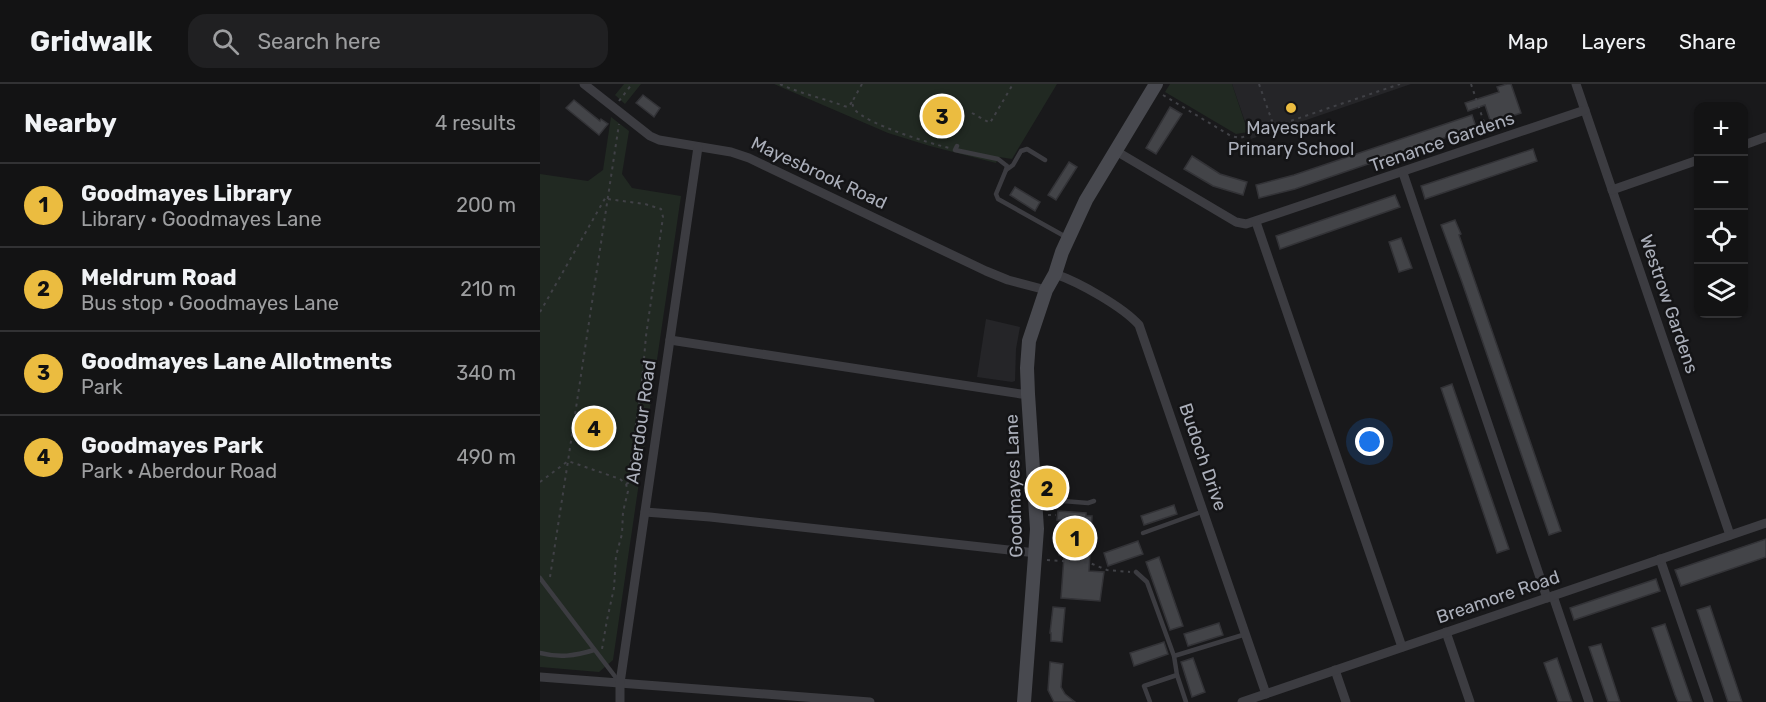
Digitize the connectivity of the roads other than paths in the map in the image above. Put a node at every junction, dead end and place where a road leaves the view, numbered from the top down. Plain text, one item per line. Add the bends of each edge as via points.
1 (584, 84) edge
2 (1576, 84) edge
3 (1154, 87) edge
4 (1585, 110) junction
5 (1766, 137) edge
6 (1748, 143) edge
7 (698, 147) junction
8 (956, 148) road end
9 (1116, 151) junction
10 (1045, 160) dead end
11 (1694, 161) edge
12 (1006, 170) junction
13 (1403, 172) junction
14 (1612, 190) junction
15 (1256, 222) junction
16 (1068, 238) junction
17 (1055, 274) junction
18 (1046, 290) junction
19 (670, 340) junction
20 (1028, 394) junction
21 (1094, 501) dead end
22 (1036, 502) junction
23 (1204, 511) junction
24 (645, 512) junction
25 (1766, 523) edge
26 (1143, 532) dead end
27 (1730, 535) junction
28 (1036, 556) junction
29 (1660, 559) junction
30 (1136, 572) road end
31 (540, 578) edge
32 (1550, 597) junction
33 (1446, 632) junction
34 (1246, 634) junction
35 (1402, 647) junction
36 (594, 650) junction
37 (540, 653) edge
38 (1174, 656) junction
39 (1335, 670) junction
40 (1177, 675) junction
41 (540, 677) edge
42 (620, 683) junction
43 (1266, 694) junction
44 (756, 697) edge
45 (620, 702) edge
46 (870, 702) edge
47 (1024, 702) edge
48 (1150, 702) edge
49 (1186, 702) edge
50 (1242, 702) edge
51 (1346, 702) edge
52 (1470, 702) edge
53 (1589, 702) edge
54 (1709, 702) edge

1 - 7 street, Mayesbrook Road via 650,136
2 - 4 street, Westrow Gardens
3 - 9 main road, Goodmayes Lane
4 - 13 street, Trenance Gardens
4 - 14 street, Westrow Gardens
5 - 6 street
7 - 18 street, Mayesbrook Road via 749,158 986,271
7 - 19 street, Aberdour Road
8 - 12 lane via 998,159 1007,166
9 - 15 street, Trenance Gardens via 1236,222
9 - 16 main road, Goodmayes Lane
10 - 12 lane via 1022,150
11 - 14 street
12 - 16 lane via 996,194 998,199
13 - 15 street, Trenance Gardens
13 - 32 street
14 - 27 street, Westrow Gardens
15 - 35 street
16 - 17 main road, Goodmayes Lane
17 - 18 main road, Goodmayes Lane
17 - 23 street, Budoch Drive via 1124,311 1139,325
18 - 20 main road, Goodmayes Lane via 1029,342
19 - 20 street
19 - 24 street, Aberdour Road
20 - 22 main road, Goodmayes Lane
21 - 22 lane
22 - 28 main road, Goodmayes Lane
23 - 26 lane
23 - 34 street, Budoch Drive
24 - 28 street
24 - 42 street, Aberdour Road
25 - 27 street, Breamore Road
27 - 29 street, Breamore Road
28 - 47 main road, Goodmayes Lane
29 - 32 street, Breamore Road
29 - 54 street
30 - 38 lane via 1147,582
31 - 36 lane
32 - 33 street, Breamore Road
32 - 53 street
33 - 35 street, Breamore Road
33 - 52 street
34 - 38 lane
34 - 43 street, Budoch Drive
35 - 39 street, Breamore Road
36 - 37 lane via 555,657
36 - 42 lane
38 - 40 lane
39 - 43 street, Breamore Road
39 - 51 street
40 - 48 lane via 1144,686
40 - 49 lane
41 - 42 street
42 - 44 street
42 - 45 street, Aberdour Road
43 - 50 street, Breamore Road
44 - 46 street

